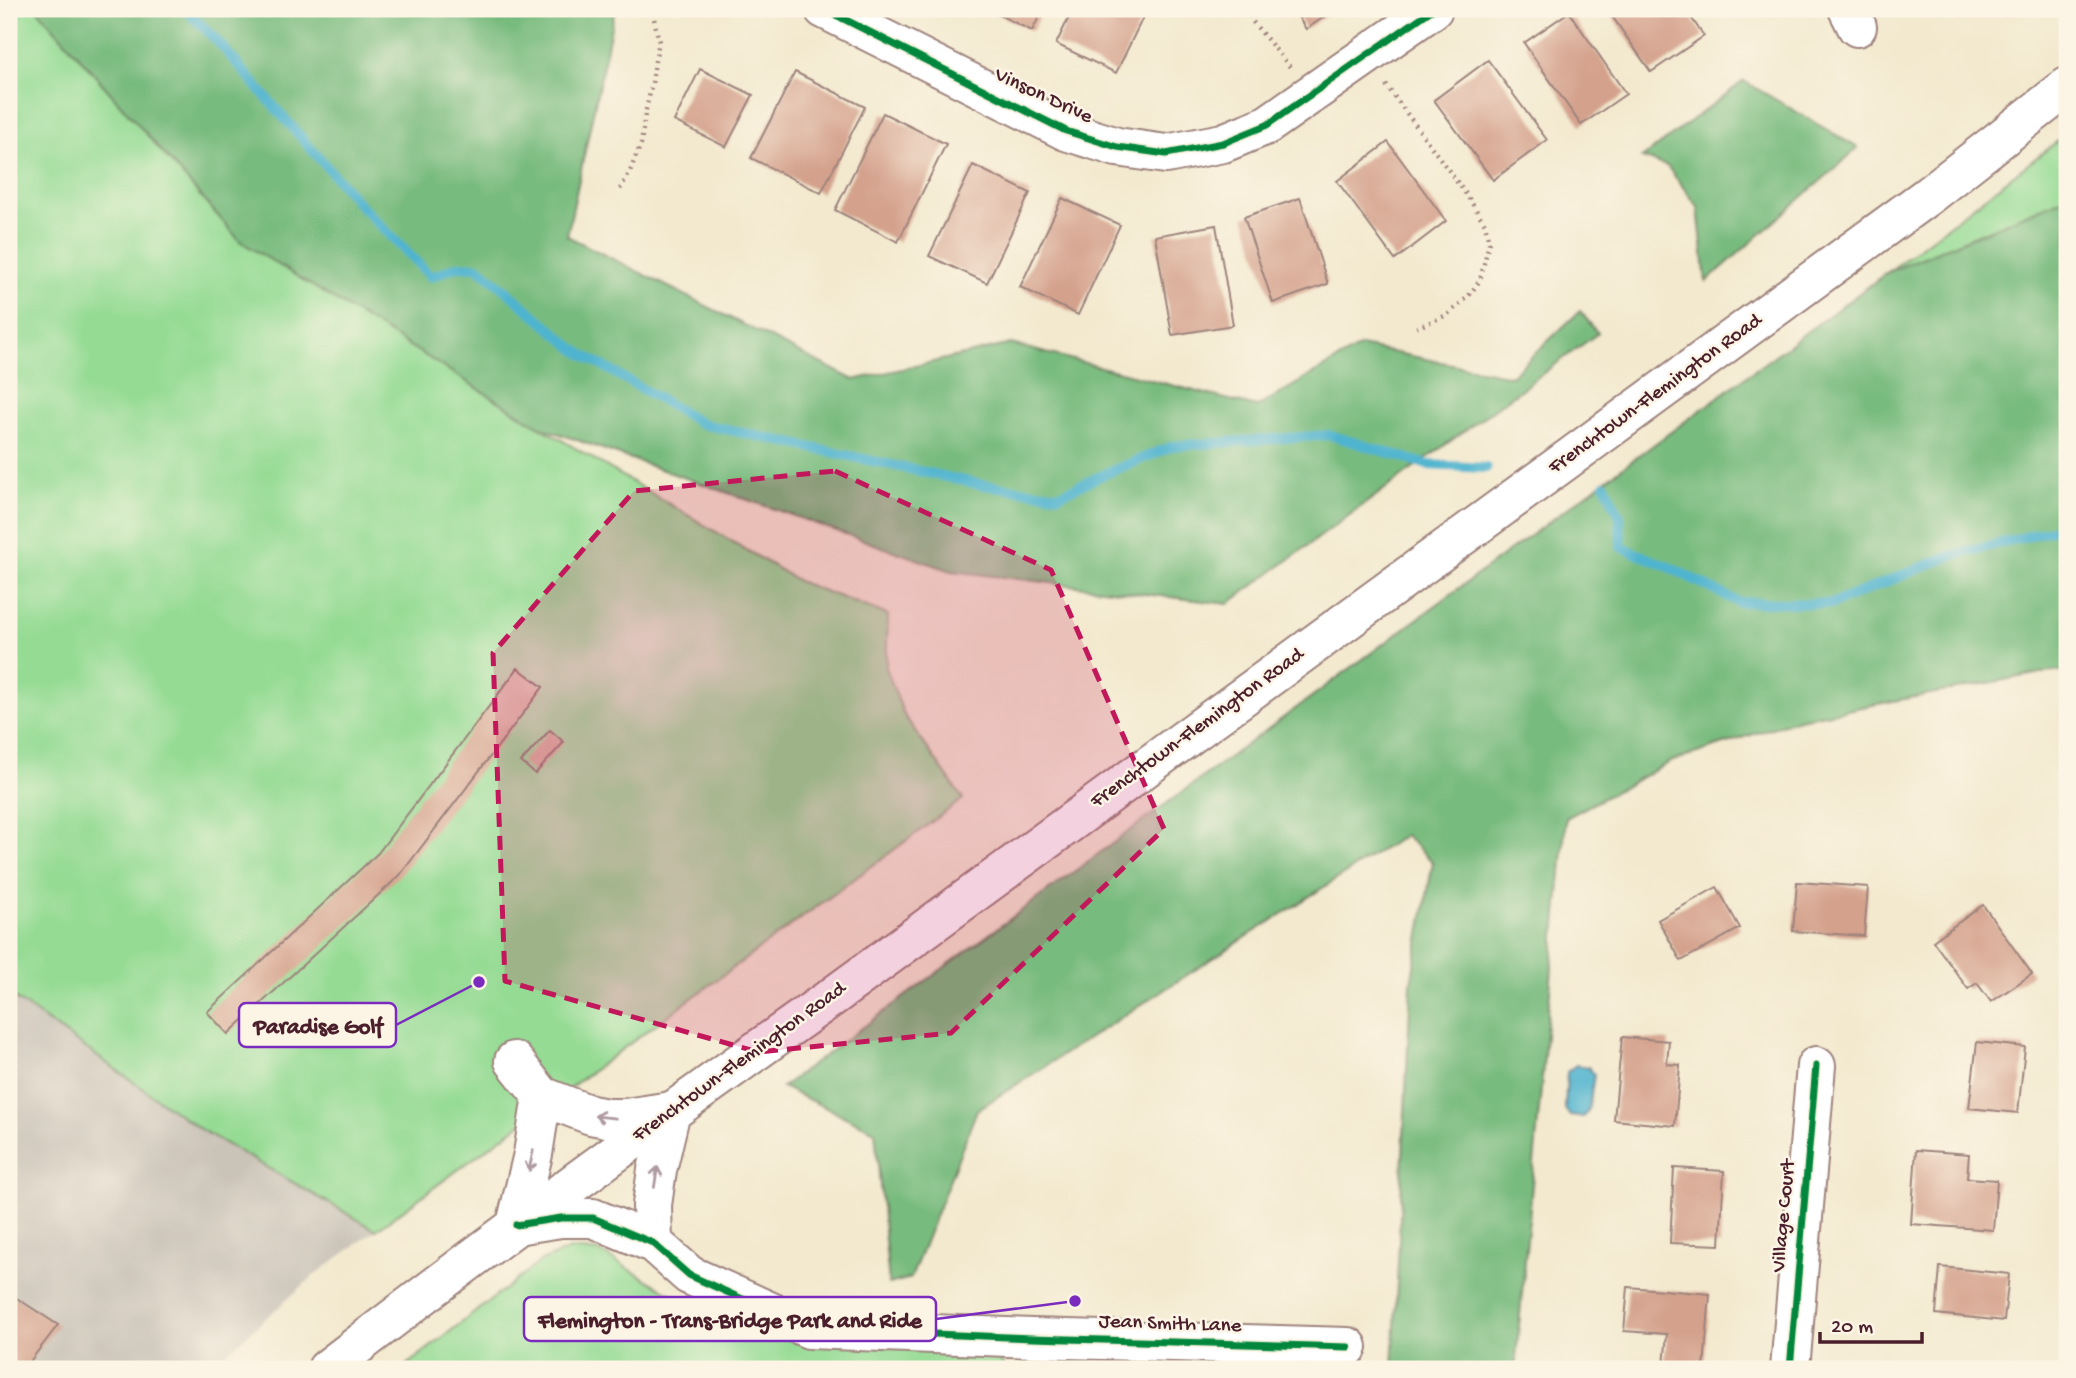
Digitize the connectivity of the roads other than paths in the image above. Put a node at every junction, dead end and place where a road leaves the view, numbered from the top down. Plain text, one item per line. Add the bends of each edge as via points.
1 (824, 9) edge
2 (1433, 9) edge
3 (2067, 87) edge
4 (514, 1061) dead end
5 (1816, 1066) dead end
6 (542, 1096) junction
7 (671, 1111) junction
8 (516, 1225) junction
9 (653, 1243) junction
10 (1348, 1347) dead end
11 (327, 1369) edge
12 (1790, 1369) edge

1 - 2 main road, Vinson Drive via 1066,131 1117,147 1166,155 1223,143 1267,125
3 - 7 main road, Frenchtown-Flemington Road via 1756,323
4 - 6 main road
5 - 12 main road, Village Court
7 -> 6 main road via 607,1118
6 -> 8 main road
7 - 8 main road, Frenchtown-Flemington Road
9 -> 7 main road via 652,1205
8 - 9 main road, Jean Smith Lane via 593,1218
8 - 11 main road, Frenchtown-Flemington Road
9 - 10 main road, Jean Smith Lane via 689,1275 809,1329

